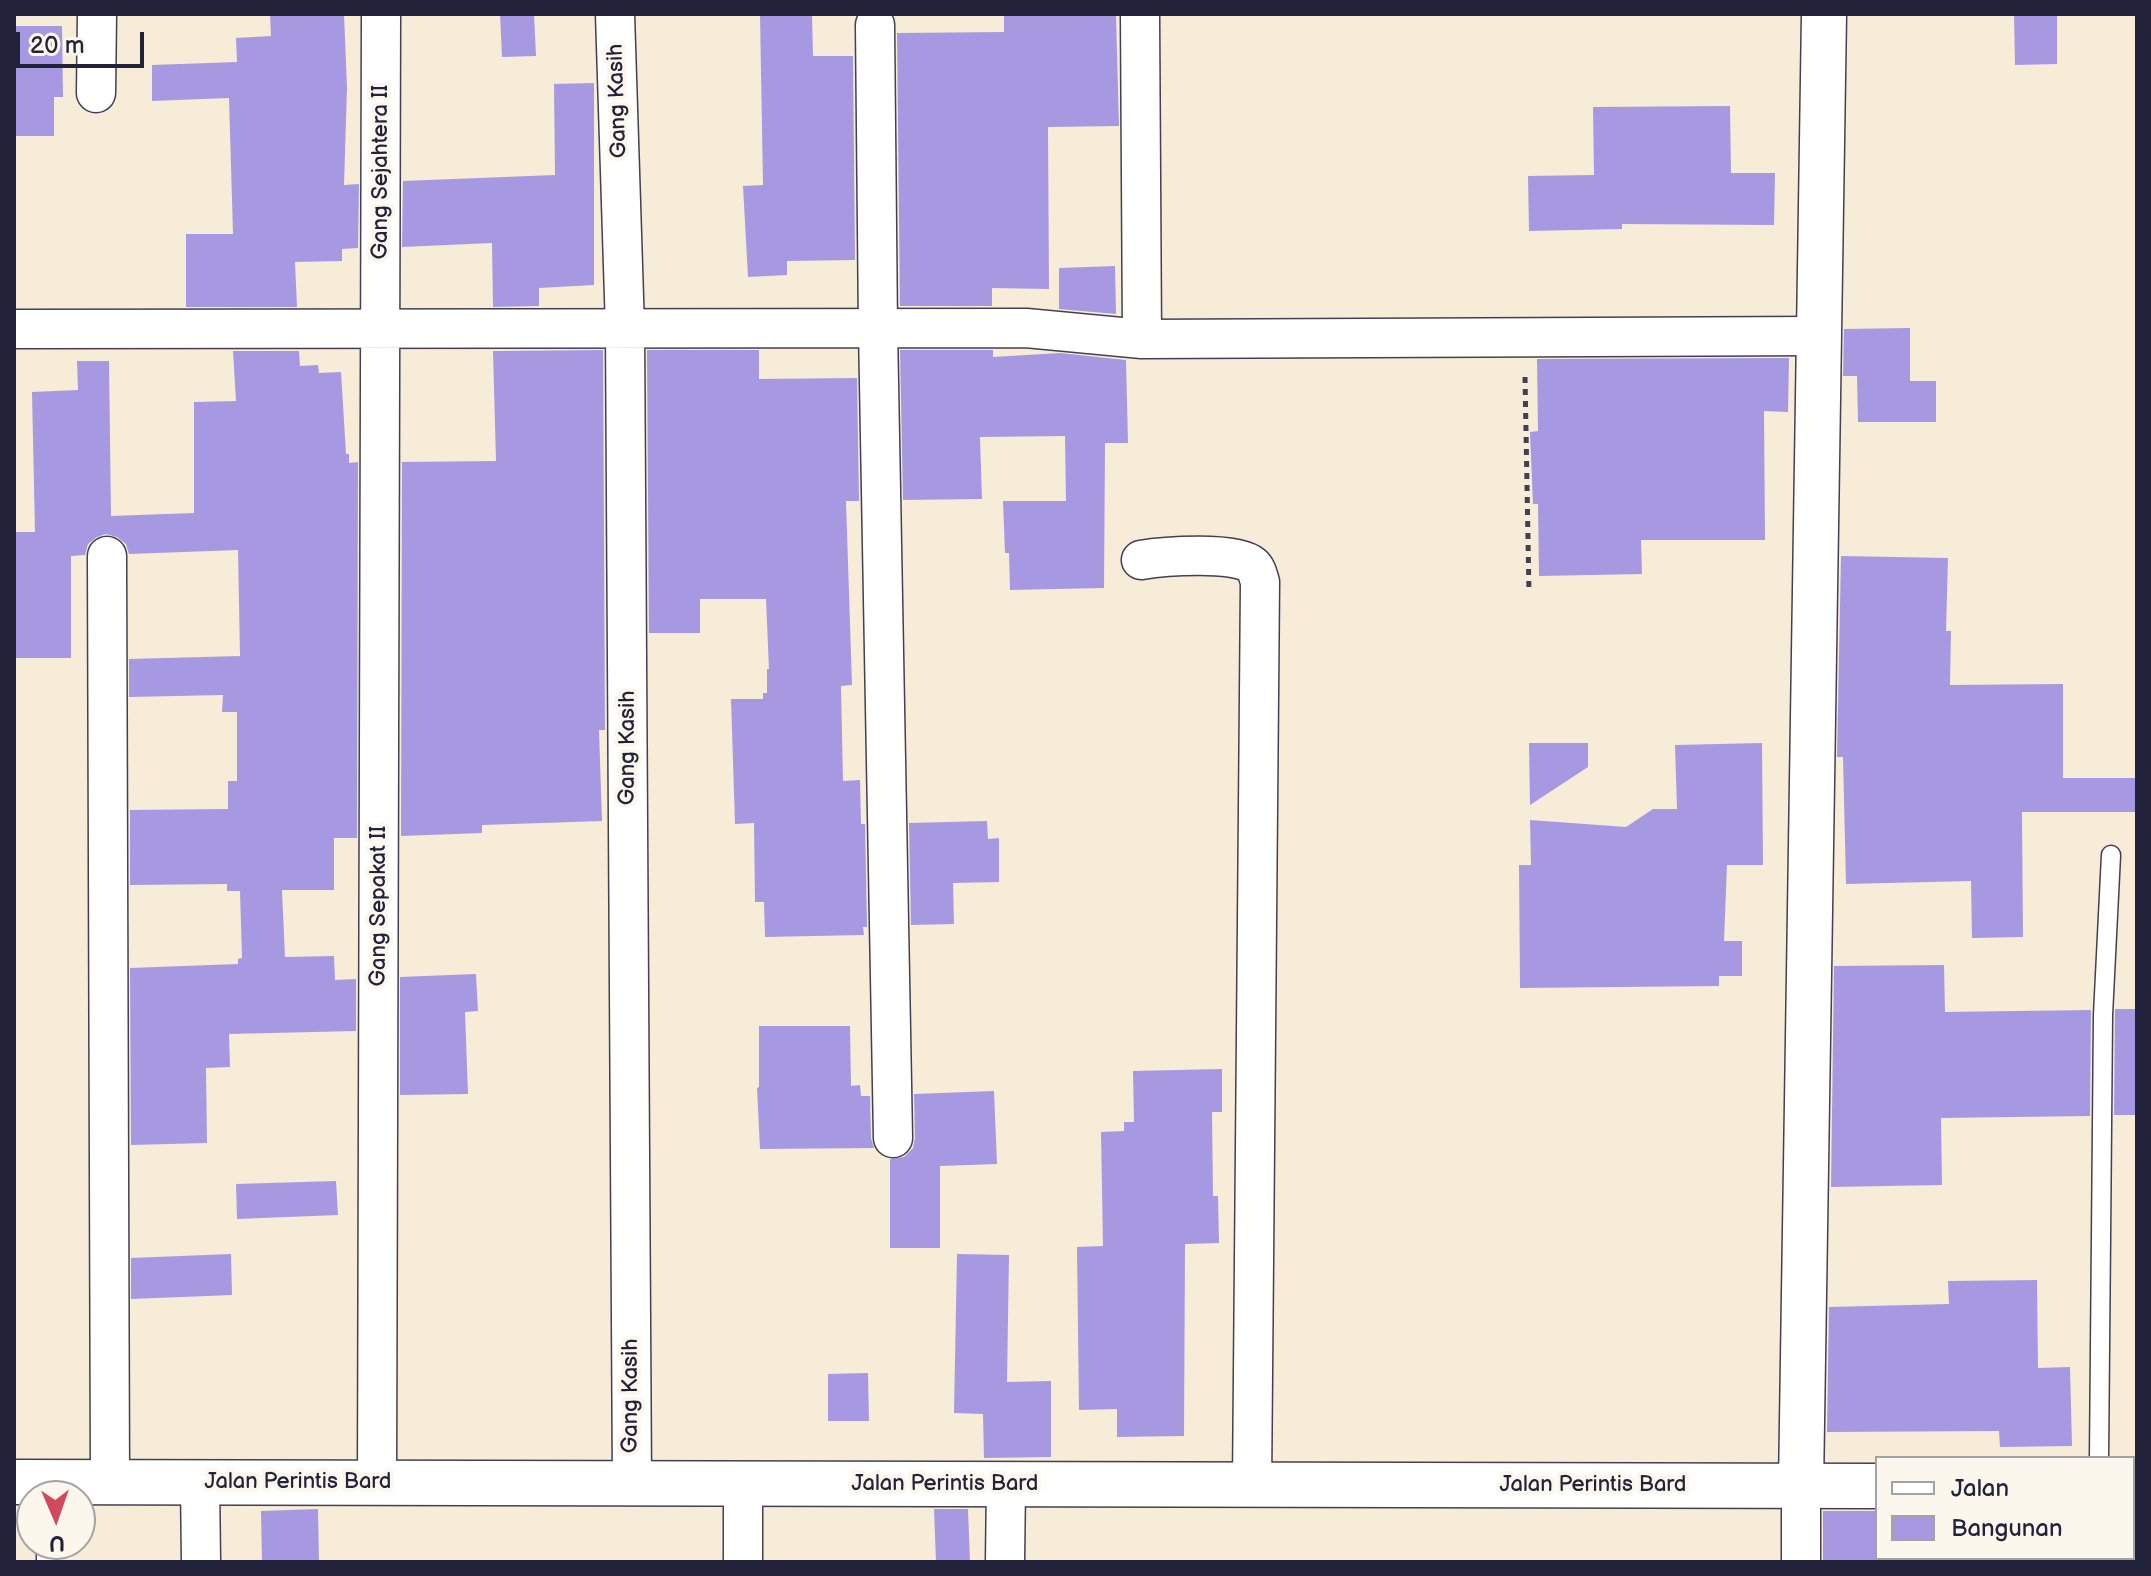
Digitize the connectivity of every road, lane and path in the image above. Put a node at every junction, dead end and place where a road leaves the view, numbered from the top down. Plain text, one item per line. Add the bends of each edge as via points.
1 (97, 14) edge
2 (381, 14) edge
3 (615, 14) edge
4 (1140, 14) edge
5 (1824, 14) edge
6 (875, 25) dead end
7 (96, 93) dead end
8 (14, 329) edge
9 (625, 329) junction
10 (878, 329) junction
11 (382, 330) junction
12 (1524, 336) junction
13 (1817, 336) junction
14 (1142, 339) junction
15 (107, 556) dead end
16 (1141, 560) dead end
17 (1529, 593) dead end
18 (2111, 855) dead end
19 (893, 1138) dead end
20 (2099, 1456) edge
21 (110, 1482) junction
22 (200, 1482) junction
23 (96, 1483) edge
24 (377, 1483) junction
25 (632, 1483) junction
26 (743, 1483) junction
27 (1006, 1484) junction
28 (1252, 1485) junction
29 (1801, 1486) junction
30 (1875, 1486) edge
31 (201, 1562) edge
32 (743, 1562) edge
33 (1005, 1562) edge
34 (1801, 1562) edge

1 - 7 street
2 - 11 street, Gang Sejahtera II
3 - 9 street, Gang Kasih
4 - 14 street
5 - 13 street
6 - 10 street
8 - 11 street
9 - 10 street
9 - 11 street
9 - 25 street, Gang Kasih
10 - 14 street via 1026,328
10 - 19 street
11 - 24 street, Gang Sepakat II
12 - 13 street
12 - 14 street
12 - 17 path
13 - 29 street
15 - 21 street
16 - 28 street via 1170,555 1243,559 1255,567 1260,582
18 - 20 lane via 2103,1015
21 - 22 street, Jalan Perintis Bard
21 - 23 street, Jalan Perintis Bard
22 - 24 street, Jalan Perintis Bard
22 - 31 street
24 - 25 street, Jalan Perintis Bard
25 - 26 street, Jalan Perintis Bard
26 - 27 street, Jalan Perintis Bard
26 - 32 street
27 - 28 street, Jalan Perintis Bard
27 - 33 street
28 - 29 street, Jalan Perintis Bard
29 - 30 street, Jalan Perintis Bard
29 - 34 street

